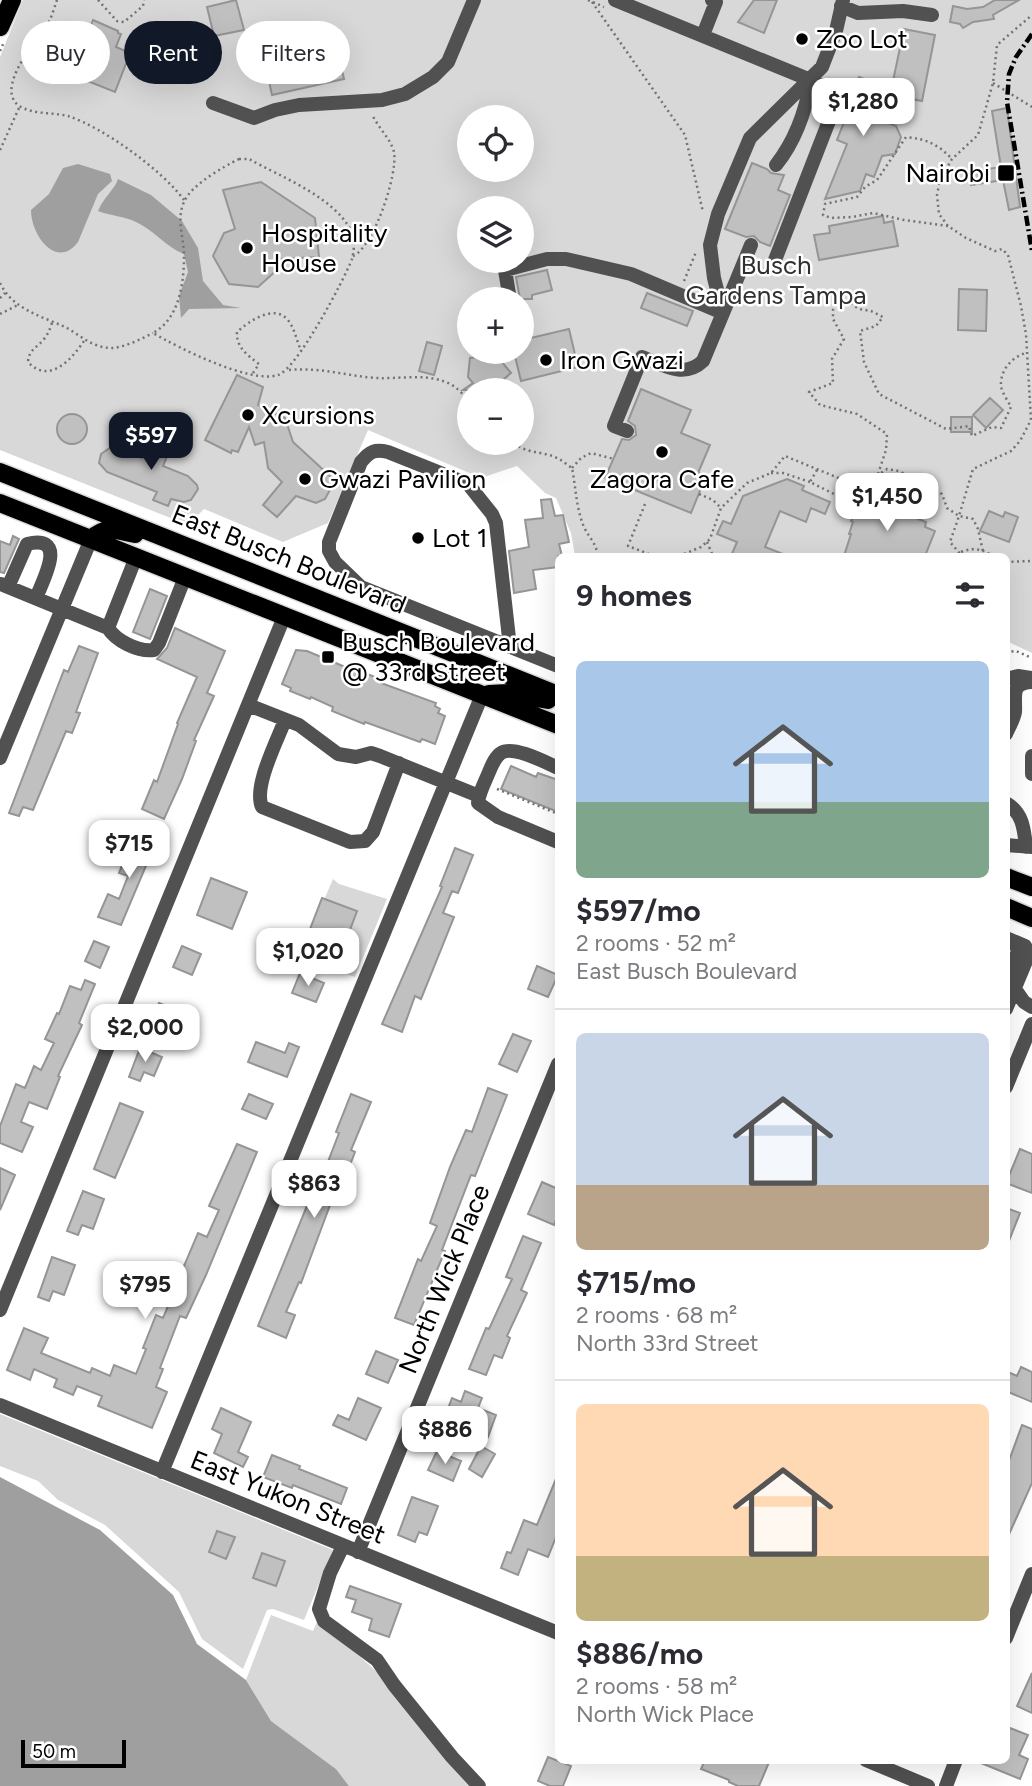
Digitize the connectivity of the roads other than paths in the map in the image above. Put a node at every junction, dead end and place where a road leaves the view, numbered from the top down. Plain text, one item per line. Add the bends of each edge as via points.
1 (12, 0) edge
2 (474, 0) edge
3 (615, 0) edge
4 (715, 1) edge
5 (842, 3) edge
6 (932, 15) dead end
7 (0, 27) edge
8 (703, 35) junction
9 (810, 80) junction
10 (213, 103) dead end
11 (776, 165) dead end
12 (751, 246) dead end
13 (775, 260) dead end
14 (508, 287) edge
15 (723, 313) junction
16 (627, 431) dead end
17 (0, 472) edge
18 (0, 503) edge
19 (91, 539) junction
20 (136, 557) junction
21 (245, 569) junction
22 (185, 577) junction
23 (4, 585) edge
24 (36, 598) junction
25 (61, 610) junction
26 (284, 617) junction
27 (108, 628) junction
28 (510, 647) junction
29 (555, 665) edge
30 (1010, 678) edge
31 (1032, 680) edge
32 (555, 694) edge
33 (482, 695) junction
34 (555, 702) edge
35 (248, 705) junction
36 (285, 720) junction
37 (1010, 724) edge
38 (555, 725) edge
39 (500, 753) junction
40 (1032, 757) edge
41 (0, 758) edge
42 (399, 763) junction
43 (555, 767) edge
44 (1032, 774) edge
45 (555, 776) edge
46 (446, 782) junction
47 (479, 796) junction
48 (1010, 807) edge
49 (554, 837) edge
50 (1010, 845) edge
51 (1029, 847) edge
52 (1010, 879) edge
53 (1032, 887) edge
54 (1010, 909) edge
55 (1032, 918) edge
56 (1010, 940) edge
57 (1011, 985) edge
58 (1030, 1006) edge
59 (1010, 1015) edge
60 (1032, 1024) edge
61 (555, 1071) edge
62 (1010, 1077) edge
63 (0, 1310) edge
64 (0, 1405) edge
65 (163, 1472) junction
66 (344, 1546) junction
67 (358, 1552) junction
68 (1032, 1574) edge
69 (555, 1627) edge
70 (1010, 1628) edge
71 (875, 1764) edge
72 (954, 1764) edge
73 (479, 1786) edge
74 (927, 1786) edge
75 (946, 1786) edge

1 - 7 main road
2 - 10 street via 443,69 405,94 299,105 254,118
3 - 8 street
4 - 8 street
5 - 6 street via 858,13
5 - 9 street via 822,67
8 - 9 street
9 - 11 street via 801,118
9 - 13 street via 835,90 834,103
9 - 15 street via 750,138 712,232 714,278
12 - 15 street
14 - 15 street via 505,270 547,259 566,260 613,269
15 - 16 street via 697,367 674,370 642,357 614,426
17 - 21 main road, East Busch Boulevard
18 - 19 main road, East Busch Boulevard
19 - 20 main road, East Busch Boulevard
19 - 21 main road via 101,530 113,529
19 - 25 street
20 - 22 main road, East Busch Boulevard
20 - 27 street
21 - 32 main road, East Busch Boulevard
22 - 26 main road, East Busch Boulevard
22 - 27 street via 154,650 127,644
23 - 24 street
23 - 24 street via 27,544 36,541 48,546 51,553
24 - 25 street
25 - 27 street
25 - 41 street
26 - 33 main road, East Busch Boulevard
26 - 35 street
28 - 28 street via 492,514 468,484 388,452 369,452 329,542 335,562 361,587
28 - 29 street
30 - 31 street
31 - 37 street via 1017,687
33 - 34 main road via 508,693
33 - 38 main road, East Busch Boulevard
33 - 46 street
35 - 36 street
35 - 63 street
36 - 42 street via 312,733 338,754 356,757 371,753
36 - 42 street via 258,789 259,803 350,842 365,841 373,832
39 - 43 street via 517,751
39 - 45 street
39 - 47 street
40 - 44 street
42 - 46 street
46 - 47 street
46 - 65 street
47 - 49 street via 478,803 485,810
48 - 51 street via 1019,815
50 - 51 street
52 - 53 main road
54 - 55 main road
56 - 57 street via 1025,946 1029,954
57 - 58 street
58 - 59 street
60 - 62 street
61 - 67 street, North Wick Place
64 - 65 street, East Yukon Street
65 - 66 street, East Yukon Street
66 - 67 street, East Yukon Street
66 - 73 street via 320,1609 324,1621 377,1660
67 - 69 street, East Yukon Street
68 - 70 street
71 - 74 street
72 - 75 street

